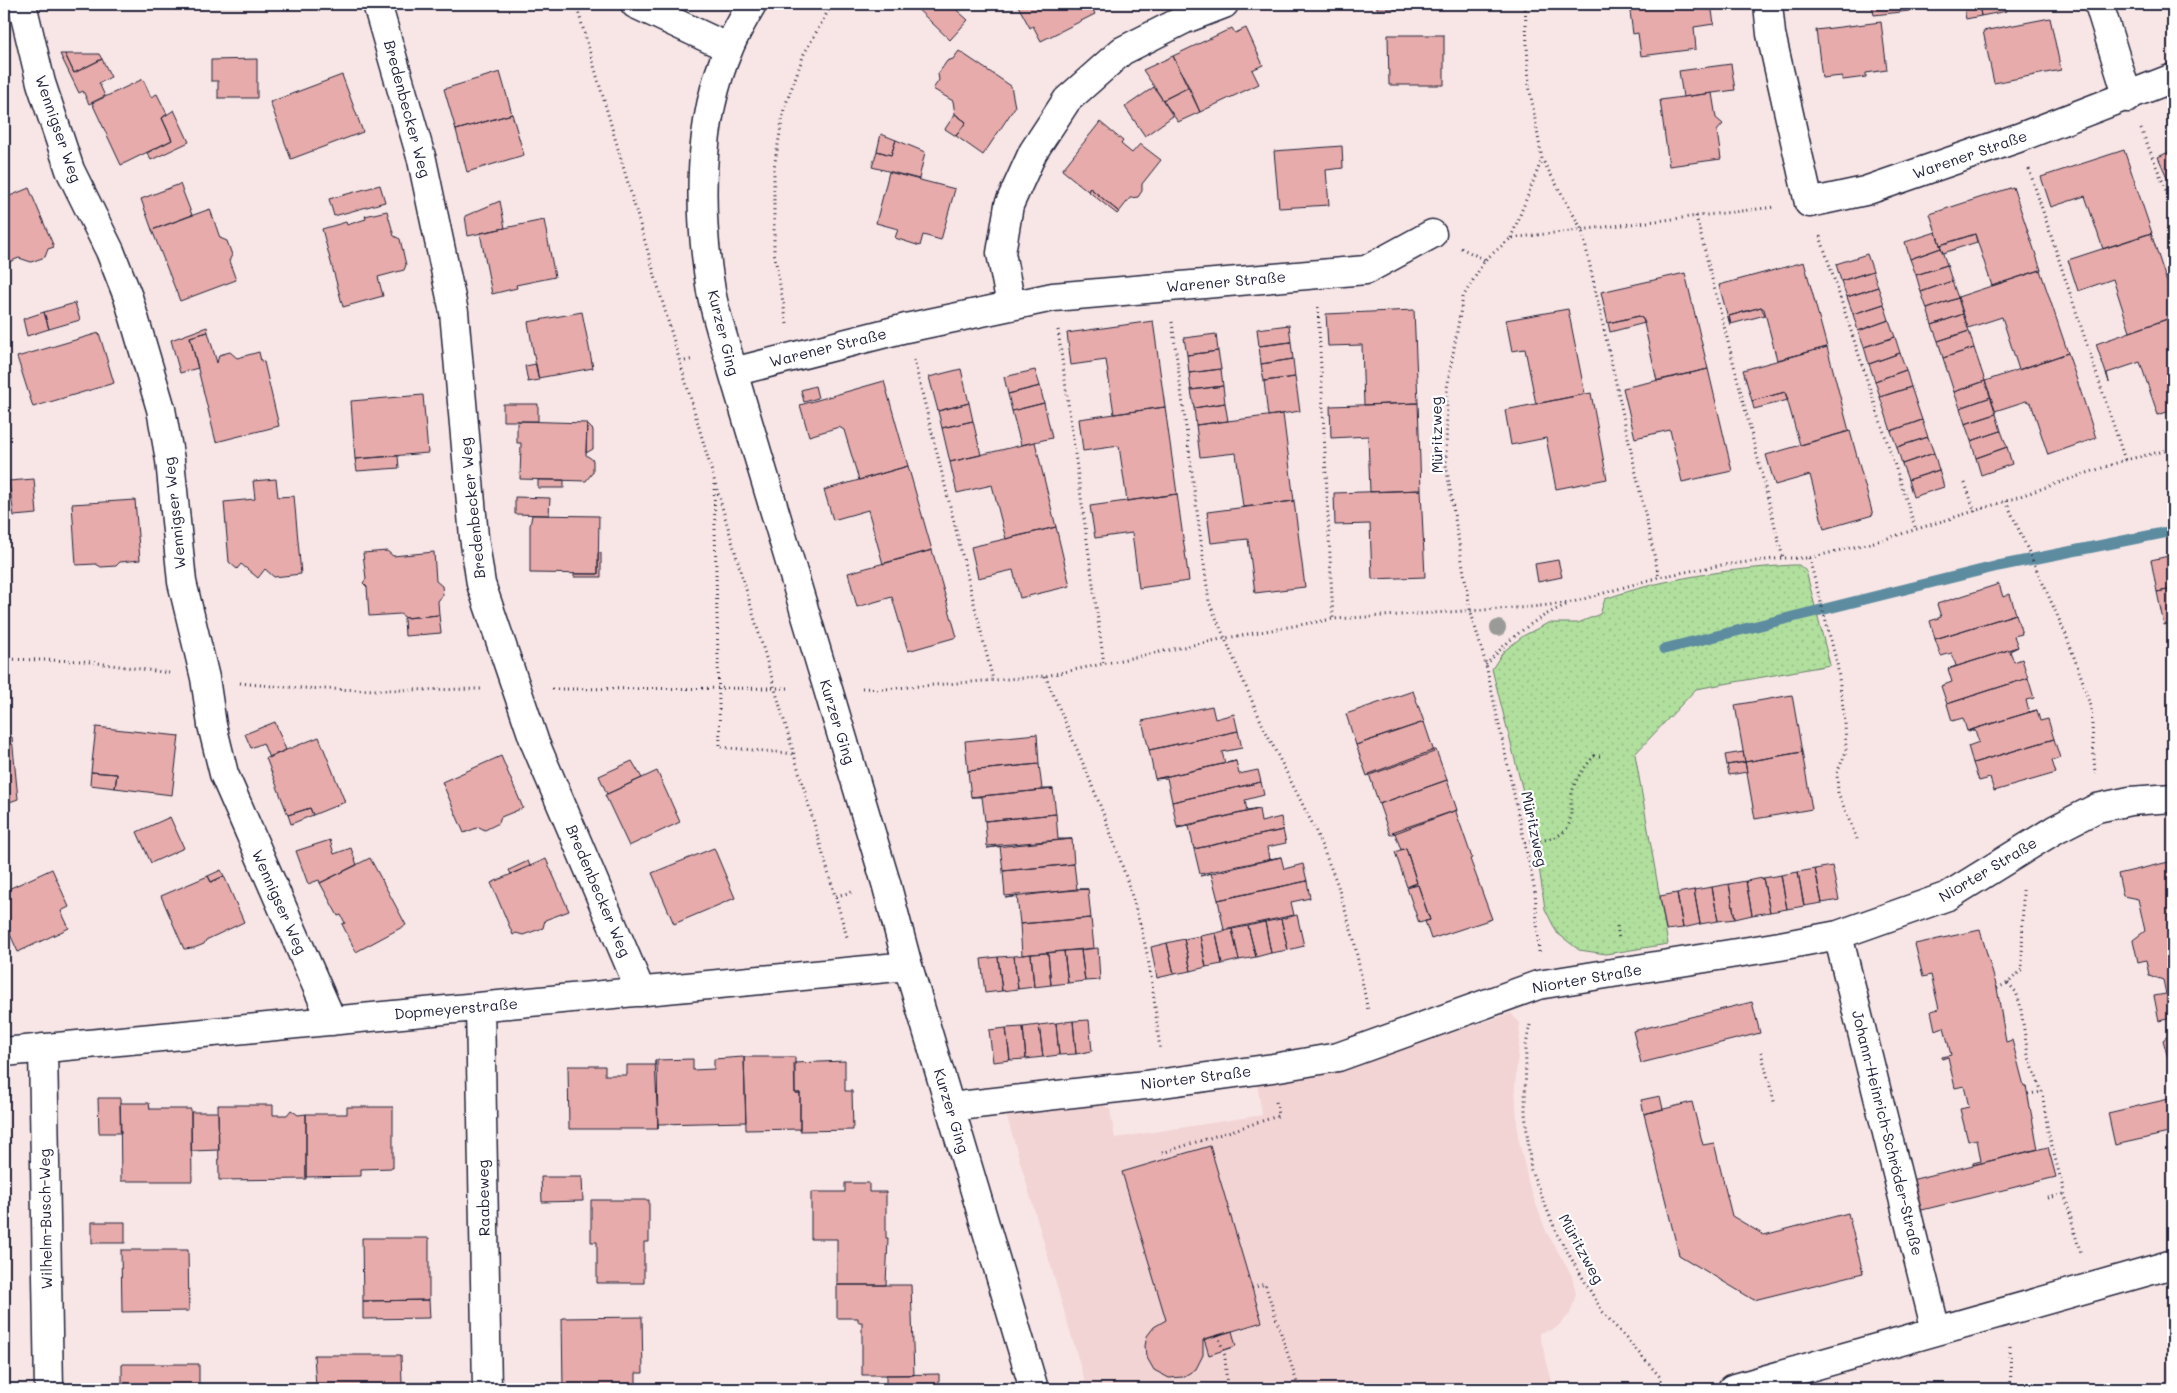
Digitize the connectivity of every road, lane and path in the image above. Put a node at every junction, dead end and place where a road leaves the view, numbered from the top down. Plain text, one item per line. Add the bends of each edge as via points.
1 (22, 4) edge
2 (377, 4) edge
3 (576, 4) edge
4 (635, 4) edge
5 (752, 4) edge
6 (832, 4) edge
7 (1224, 4) edge
8 (1525, 4) edge
9 (1768, 4) edge
10 (2099, 4) edge
11 (728, 48) junction
12 (2173, 78) edge
13 (2128, 98) junction
14 (2018, 138) junction
15 (1542, 159) junction
16 (1809, 203) junction
17 (2173, 207) edge
18 (1696, 216) junction
19 (1582, 230) junction
20 (1432, 234) dead end
21 (1511, 238) junction
22 (1316, 274) junction
23 (1168, 286) junction
24 (1053, 298) junction
25 (1011, 305) junction
26 (906, 328) junction
27 (793, 356) junction
28 (732, 372) junction
29 (2173, 449) edge
30 (2125, 460) junction
31 (714, 478) junction
32 (1965, 483) dead end
33 (2006, 501) junction
34 (1975, 512) junction
35 (1916, 530) junction
36 (1783, 558) junction
37 (1809, 558) junction
38 (1659, 577) junction
39 (1573, 602) junction
40 (1470, 609) junction
41 (1333, 619) junction
42 (1226, 638) junction
43 (4, 659) edge
44 (1104, 664) junction
45 (1486, 665) junction
46 (1045, 676) junction
47 (205, 678) junction
48 (993, 680) junction
49 (776, 688) junction
50 (517, 689) junction
51 (884, 689) dead end
52 (718, 690) junction
53 (796, 754) junction
54 (1600, 756) dead end
55 (2173, 798) edge
56 (2097, 808) junction
57 (1857, 839) dead end
58 (1525, 843) junction
59 (2023, 850) junction
60 (1838, 935) junction
61 (908, 966) junction
62 (857, 971) junction
63 (2008, 983) junction
64 (1538, 985) junction
65 (1997, 988) dead end
66 (641, 992) junction
67 (480, 1007) junction
68 (332, 1021) junction
69 (1381, 1042) junction
70 (43, 1048) junction
71 (5, 1049) edge
72 (1761, 1052) dead end
73 (1273, 1068) junction
74 (1164, 1083) junction
75 (2042, 1092) junction
76 (2028, 1094) dead end
77 (1774, 1105) dead end
78 (950, 1107) junction
79 (1162, 1154) dead end
80 (2064, 1194) junction
81 (2048, 1198) dead end
82 (2081, 1256) dead end
83 (2173, 1264) edge
84 (1252, 1288) dead end
85 (1936, 1331) junction
86 (1218, 1335) dead end
87 (2010, 1338) dead end
88 (49, 1389) edge
89 (487, 1389) edge
90 (1034, 1389) edge
91 (1227, 1389) edge
92 (1299, 1389) edge
93 (1664, 1389) edge
94 (1732, 1389) edge
95 (2011, 1389) edge

1 - 47 street, Wennigser Weg via 40,83 70,170 110,251 128,298 161,409 170,460 182,582
2 - 50 street, Bredenbecker Weg via 422,160 454,312 481,584
3 - 31 path
4 - 11 street
5 - 11 street, Kurzer Ging
6 - 27 path via 804,54 784,109 774,168 774,252
7 - 25 street via 1185,19 1122,51 1067,100 1034,152 1009,205 1001,253
8 - 15 path via 1529,85
9 - 16 street via 1771,34
10 - 13 street
11 - 28 street, Kurzer Ging via 703,154 702,221 711,292
12 - 13 street, Warener Straße
13 - 14 street, Warener Straße
13 - 17 path
14 - 16 street, Warener Straße via 1865,191
14 - 30 path
15 - 19 path
15 - 21 path
16 - 18 path
16 - 35 path
18 - 19 path
18 - 36 path
19 - 21 path
19 - 38 path
20 - 22 street, Warener Straße via 1366,270
21 - 40 path, Müritzweg via 1485,260 1463,297 1447,388 1446,465
22 - 23 street, Warener Straße
22 - 41 path
23 - 24 street, Warener Straße
23 - 42 path via 1209,602
24 - 25 street, Warener Straße
24 - 44 path
25 - 26 street, Warener Straße
26 - 27 street, Warener Straße
26 - 48 path
27 - 28 street, Warener Straße
28 - 61 street, Kurzer Ging
29 - 30 path
30 - 33 path
31 - 49 path
31 - 52 path
32 - 34 path
33 - 34 path
33 - 56 path via 2066,635 2083,682 2091,709
34 - 35 path
35 - 37 path
36 - 37 path
36 - 38 path
37 - 57 path via 1838,663 1846,752 1837,772 1838,793
38 - 39 path
39 - 40 path
39 - 45 path via 1521,630
40 - 41 path
40 - 45 path, Müritzweg
41 - 42 path
42 - 44 path
42 - 69 path via 1337,884 1354,940 1366,1006
43 - 47 path via 83,661
44 - 46 path
45 - 58 path, Müritzweg
46 - 48 path
46 - 74 path via 1089,776 1120,860 1142,934
47 - 50 path via 283,688 363,691
47 - 68 street, Wennigser Weg via 224,774
48 - 51 path
49 - 52 path
49 - 53 path
50 - 52 path
50 - 66 street, Bredenbecker Weg via 535,743
52 - 53 path via 720,746
53 - 62 path
54 - 58 path via 1594,756 1577,779 1572,793 1570,821 1562,834
55 - 56 street, Niorter Straße via 2130,801
56 - 59 street, Niorter Straße
58 - 64 path, Müritzweg via 1535,891
59 - 60 street, Niorter Straße via 1948,896
59 - 63 path via 2022,969
60 - 64 street, Niorter Straße
60 - 85 street, Johann-Heinrich-Schröder-Straße
61 - 62 street, Dopmeyerstraße
61 - 78 street, Kurzer Ging
62 - 66 street, Dopmeyerstraße
63 - 65 path
63 - 75 path via 2020,1004 2028,1055
64 - 69 street, Niorter Straße
64 - 93 path, Müritzweg via 1526,1045 1525,1113 1531,1170 1557,1234 1602,1310 1660,1377
66 - 67 street, Dopmeyerstraße
67 - 68 street, Dopmeyerstraße
67 - 89 street, Raabeweg
68 - 70 street, Dopmeyerstraße
69 - 73 street, Niorter Straße via 1338,1057
70 - 71 street, Dopmeyerstraße
70 - 88 street, Wilhelm-Busch-Weg
72 - 77 path
73 - 74 street, Niorter Straße
73 - 79 path via 1278,1116
74 - 78 street, Niorter Straße
75 - 76 path
75 - 80 path
78 - 90 street, Kurzer Ging
80 - 81 path
80 - 82 path
83 - 85 street
84 - 92 path via 1266,1284
85 - 94 street
86 - 91 path via 1225,1356
87 - 95 path

